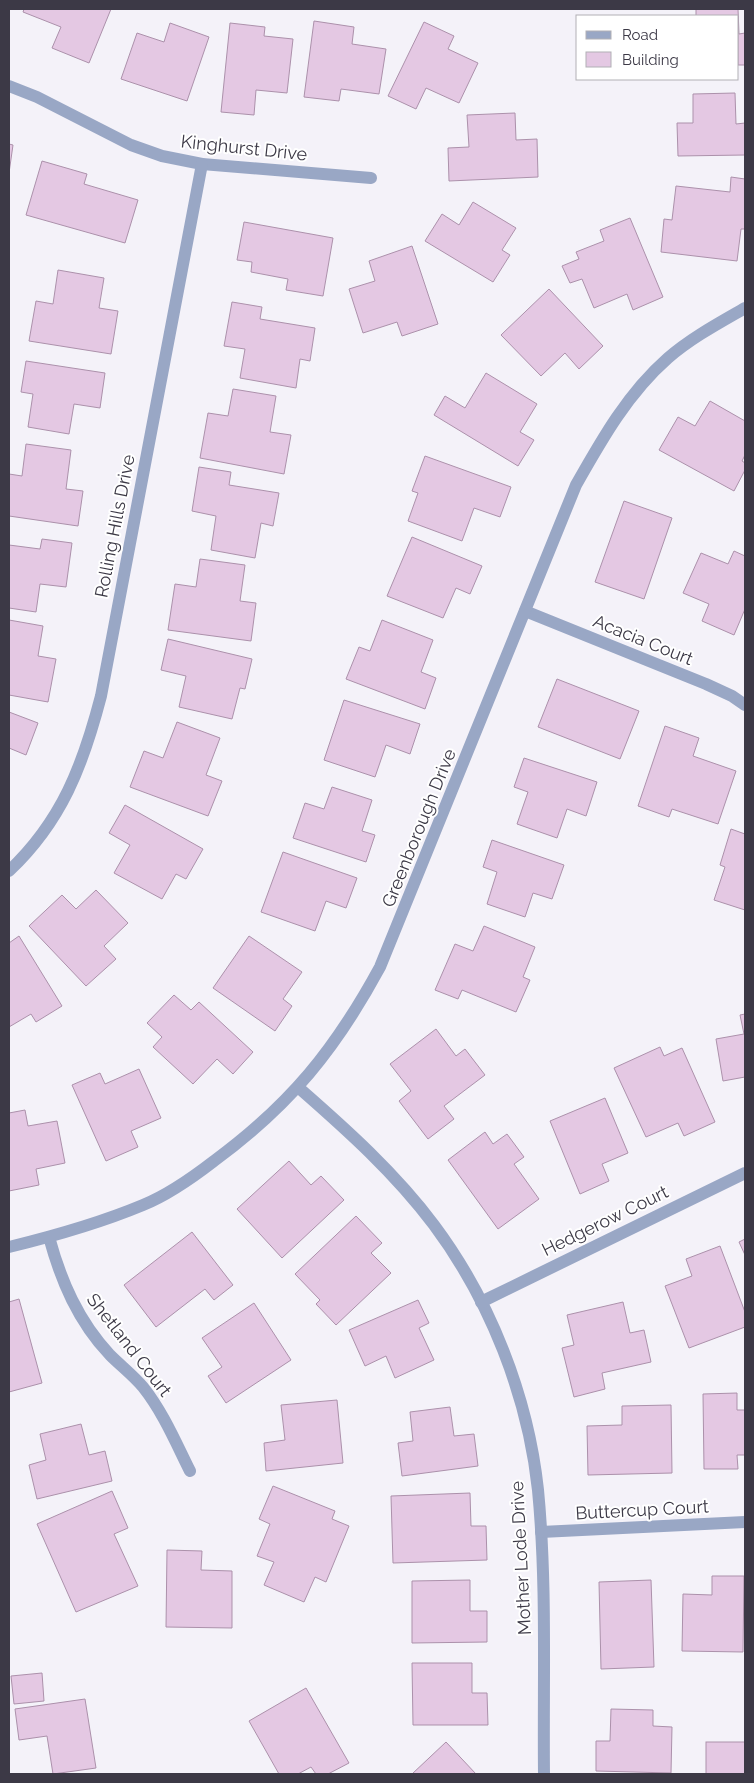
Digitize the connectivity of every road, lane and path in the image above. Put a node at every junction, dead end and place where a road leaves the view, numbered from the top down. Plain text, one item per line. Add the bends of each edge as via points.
1 (9, 86) edge
2 (202, 164) junction
3 (371, 178) dead end
4 (745, 308) edge
5 (525, 611) junction
6 (745, 705) edge
7 (9, 871) edge
8 (299, 1088) junction
9 (745, 1172) edge
10 (49, 1237) junction
11 (9, 1247) edge
12 (481, 1302) junction
13 (190, 1471) dead end
14 (745, 1522) edge
15 (541, 1532) junction
16 (544, 1774) edge

1 - 2 street, Kinghurst Drive via 131,146
2 - 3 street, Kinghurst Drive
2 - 7 street, Rolling Hills Drive via 90,740 74,782 53,821
4 - 5 street, Greenborough Drive via 668,358 632,395 603,436 576,485
5 - 6 street, Acacia Court via 706,684
5 - 8 street, Greenborough Drive via 380,967 339,1036
8 - 10 street, Greenborough Drive via 247,1137 192,1178 145,1205
8 - 12 street, Mother Lode Drive via 359,1141 400,1185 434,1225
9 - 12 street, Hedgerow Court
10 - 11 street, Greenborough Drive
10 - 13 street, Shetland Court via 66,1289 78,1312 110,1354 143,1387
12 - 15 street, Mother Lode Drive via 496,1332 520,1402 537,1488
14 - 15 street, Buttercup Court
15 - 16 street, Mother Lode Drive

